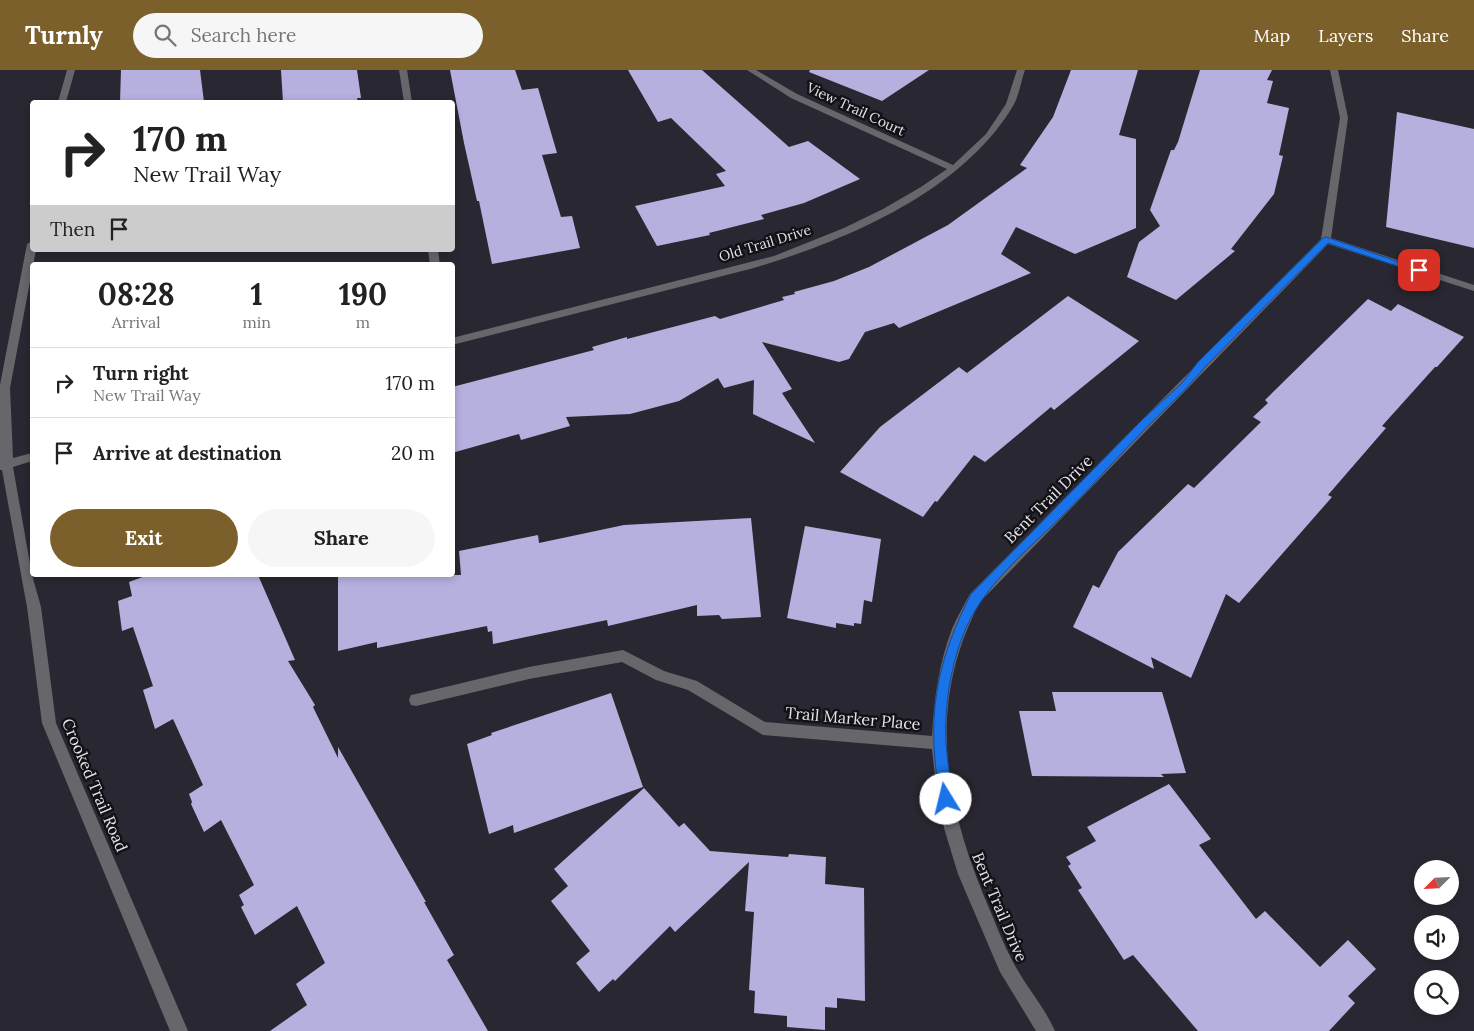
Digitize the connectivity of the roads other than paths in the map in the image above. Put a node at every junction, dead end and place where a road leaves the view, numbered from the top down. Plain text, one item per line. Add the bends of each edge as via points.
1 (71, 70) edge
2 (403, 70) edge
3 (751, 70) edge
4 (1021, 70) edge
5 (1334, 70) edge
6 (63, 100) edge
7 (408, 100) edge
8 (953, 168) junction
9 (1326, 240) junction
10 (30, 252) edge
11 (1474, 288) edge
12 (455, 341) edge
13 (30, 458) edge
14 (4, 465) edge
15 (416, 700) dead end
16 (939, 743) junction
17 (180, 1031) edge
18 (1046, 1031) edge

1 - 6 street
2 - 7 street
3 - 8 street, View Trail Court via 794,96
4 - 8 street, Old Trail Drive via 1014,98 1004,116 991,134
5 - 9 street via 1344,118
8 - 12 street, Old Trail Drive via 883,214 777,258
9 - 11 street
9 - 16 street, Bent Trail Drive via 975,598 948,663 941,702
10 - 14 street, Crooked Trail Road via 5,388
13 - 14 street
14 - 17 street, Crooked Trail Road via 34,607 49,723
15 - 16 street, Trail Marker Place via 623,656 661,676 692,685 763,728
16 - 18 street, Bent Trail Drive via 952,828 966,874 1006,966

